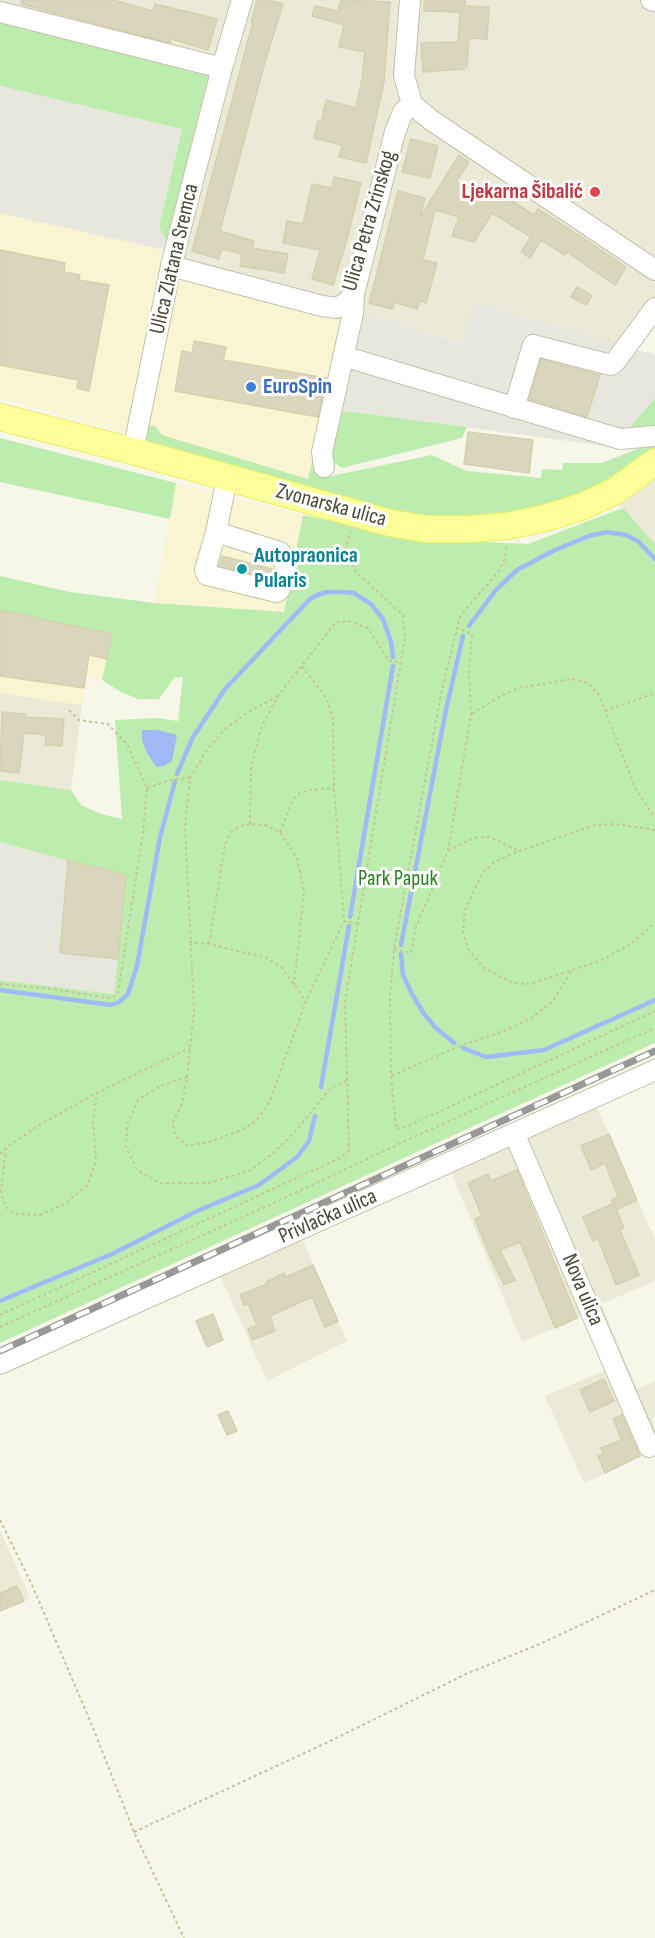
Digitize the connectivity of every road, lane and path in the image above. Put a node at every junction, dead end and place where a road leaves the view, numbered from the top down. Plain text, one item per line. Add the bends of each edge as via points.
1 (242, 0) edge
2 (410, 0) edge
3 (651, 0) edge
4 (655, 1) edge
5 (0, 12) edge
6 (222, 68) junction
7 (412, 104) junction
8 (171, 266) junction
9 (655, 270) edge
10 (354, 294) junction
11 (655, 308) edge
12 (343, 356) junction
13 (514, 408) junction
14 (0, 417) edge
15 (655, 436) edge
16 (133, 451) junction
17 (655, 462) edge
18 (324, 467) dead end
19 (227, 478) junction
20 (352, 525) dead end
21 (216, 532) dead end
22 (507, 541) dead end
23 (457, 628) junction
24 (401, 662) junction
25 (302, 666) junction
26 (655, 693) edge
27 (278, 696) junction
28 (69, 710) dead end
29 (605, 711) junction
30 (471, 714) junction
31 (190, 778) junction
32 (147, 788) junction
33 (334, 788) junction
34 (655, 818) edge
35 (250, 824) junction
36 (655, 830) edge
37 (280, 832) junction
38 (448, 851) junction
39 (519, 851) junction
40 (344, 921) junction
41 (655, 922) edge
42 (358, 923) junction
43 (189, 942) junction
44 (209, 944) junction
45 (394, 949) junction
46 (571, 972) junction
47 (0, 984) edge
48 (294, 985) junction
49 (306, 1001) junction
50 (655, 1011) edge
51 (655, 1028) edge
52 (190, 1048) junction
53 (655, 1070) edge
54 (392, 1076) junction
55 (187, 1077) junction
56 (346, 1081) junction
57 (97, 1093) junction
58 (514, 1133) junction
59 (6, 1148) junction
60 (0, 1154) edge
61 (0, 1315) edge
62 (0, 1327) edge
63 (0, 1364) edge
64 (649, 1447) dead end
65 (0, 1520) edge
66 (655, 1590) edge
67 (134, 1832) junction
68 (184, 1938) edge

1 - 6 street, Ulica Zlatana Sremca
2 - 7 street via 404,75
3 - 4 street
5 - 6 street
6 - 8 street, Ulica Zlatana Sremca
7 - 9 street
7 - 10 street, Ulica Petra Zrinskog via 403,112 394,132
8 - 10 street, Ulica Petra Zrinskog via 322,306 337,308
8 - 16 street, Ulica Zlatana Sremca
10 - 12 street
11 - 13 street via 611,364 533,345
12 - 13 street
12 - 18 street via 322,452
13 - 15 street via 620,439
14 - 16 main road, Zvonarska ulica
16 - 19 main road, Zvonarska ulica
17 - 19 main road, Zvonarska ulica via 615,490 581,507 508,526 470,529 426,529 390,523
19 - 21 street
20 - 24 path via 346,547 356,572 404,615
22 - 23 path via 498,572 460,616
23 - 30 path via 472,634
23 - 45 path
24 - 25 path via 389,661 368,628 348,621 336,622
24 - 42 path
25 - 27 path
25 - 33 path via 327,699 333,720
26 - 29 path
27 - 31 path via 225,729
27 - 35 path via 262,726 251,766
28 - 32 path via 79,720 108,724 127,744
29 - 30 path via 599,695 588,683 573,679 518,688
29 - 34 path via 635,788
30 - 38 path
31 - 32 path via 174,778
31 - 43 path via 185,826
32 - 47 path via 116,996
33 - 37 path via 300,793 293,799
33 - 40 path
35 - 37 path
35 - 44 path via 231,832 225,844
36 - 39 path via 595,825
37 - 48 path via 297,858 304,892
38 - 39 path via 479,837 490,837
38 - 45 path via 416,927 411,953
39 - 46 path via 494,862 482,874 465,910 463,932 468,949 484,968 513,983 530,984
40 - 42 path
40 - 49 path
41 - 46 path via 631,944
42 - 56 path via 345,1002
43 - 44 path
43 - 52 path via 194,1010
44 - 48 path via 267,958 282,968
45 - 54 path via 390,997
46 - 54 path via 552,1002 531,1018
48 - 49 path
49 - 55 path via 270,1102 256,1121 213,1141 188,1146 175,1136 172,1121 182,1104
50 - 54 path via 406,1128 396,1129
51 - 62 path
52 - 55 path
52 - 57 path
53 - 58 street, Privlačka ulica
55 - 56 path via 158,1087 138,1100 127,1125 126,1147 137,1170 160,1183 208,1183 249,1171 292,1134 331,1088
56 - 61 path via 349,1150 340,1158
57 - 59 path
57 - 59 path via 93,1121 96,1160 88,1184 66,1203 40,1215 15,1214 6,1207 1,1192
58 - 63 street, Privlačka ulica
58 - 64 street, Nova ulica
59 - 60 path
65 - 67 path via 51,1629
66 - 67 path via 466,1674
67 - 68 path

